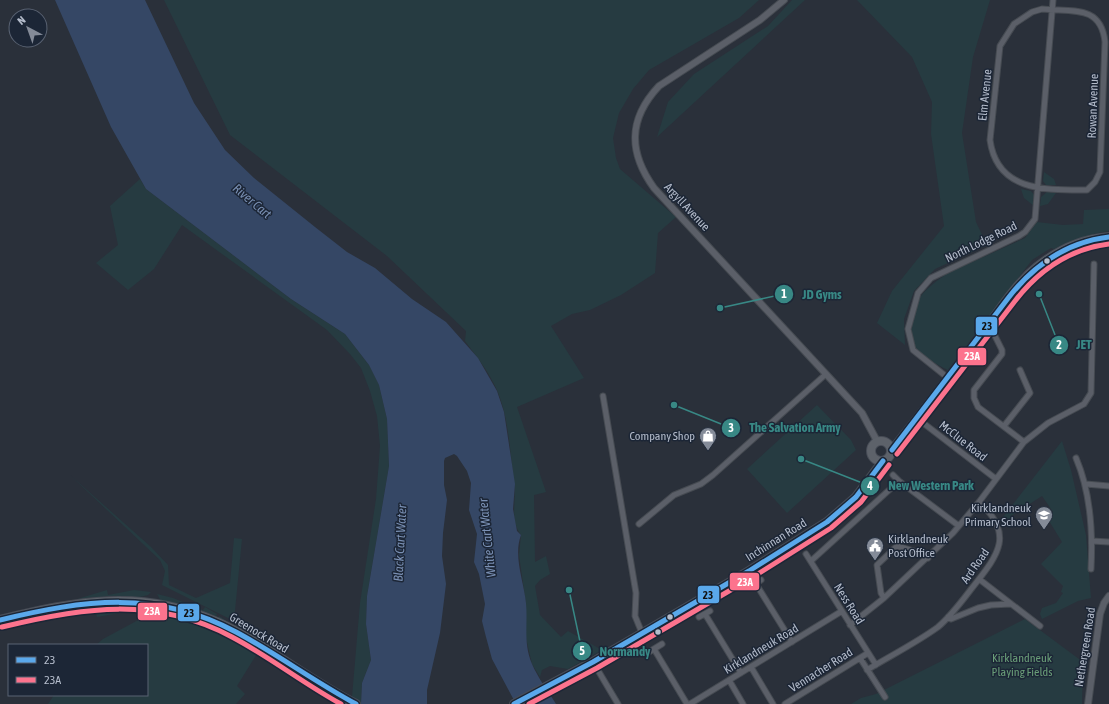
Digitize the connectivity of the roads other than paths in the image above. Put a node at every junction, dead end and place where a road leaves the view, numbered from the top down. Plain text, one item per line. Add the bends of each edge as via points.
1 (784, 0) edge
2 (1053, 0) edge
3 (1052, 10) junction
4 (1038, 188) junction
5 (1109, 237) edge
6 (1094, 264) dead end
7 (994, 334) dead end
8 (1020, 370) dead end
9 (826, 374) junction
10 (948, 378) junction
11 (603, 396) dead end
12 (918, 419) junction
13 (1004, 426) junction
14 (877, 441) junction
15 (1024, 442) junction
16 (890, 446) junction
17 (874, 458) junction
18 (1076, 458) dead end
19 (883, 461) junction
20 (893, 475) dead end
21 (871, 476) junction
22 (996, 479) junction
23 (899, 481) junction
24 (1086, 484) junction
25 (1109, 486) edge
26 (979, 502) junction
27 (639, 524) dead end
28 (959, 526) junction
29 (1092, 541) junction
30 (1109, 542) edge
31 (806, 554) dead end
32 (928, 558) junction
33 (811, 561) junction
34 (1091, 569) dead end
35 (762, 580) dead end
36 (979, 580) junction
37 (756, 584) junction
38 (750, 587) dead end
39 (1109, 596) edge
40 (884, 598) junction
41 (1011, 604) junction
42 (710, 611) dead end
43 (842, 612) junction
44 (705, 614) junction
45 (699, 617) dead end
46 (948, 617) junction
47 (0, 620) edge
48 (850, 625) junction
49 (1040, 626) dead end
50 (642, 633) junction
51 (792, 642) junction
52 (662, 644) dead end
53 (868, 653) junction
54 (860, 658) junction
55 (593, 662) junction
56 (876, 665) junction
57 (750, 667) junction
58 (867, 670) junction
59 (741, 673) junction
60 (729, 680) junction
61 (885, 697) dead end
62 (353, 702) edge
63 (514, 704) edge
64 (618, 704) edge
65 (687, 704) edge
66 (690, 704) edge
67 (743, 704) edge
68 (773, 704) edge
69 (785, 704) edge
70 (1088, 704) edge

1 - 9 street, Argyll Avenue via 760,20 659,86 639,113 635,130 636,153 654,188
2 - 3 street, North Lodge Road
3 - 4 street, North Lodge Road
3 - 4 street, Elm Avenue via 1042,10 1022,17 1009,30 1000,46 990,140 995,157 1007,174 1019,183
3 - 4 street, Rowan Avenue via 1086,12 1099,21 1104,30 1100,172 1095,182 1086,190
4 - 10 street, North Lodge Road via 1035,219 1025,232 931,278 918,293 908,329 913,350
5 - 10 main road via 1070,247 1049,258 1030,273
6 - 15 street via 1091,393 1084,404 1048,423
7 - 13 street via 1002,354 974,390 974,398 978,407
8 - 13 street via 1030,392
9 - 14 street, Argyll Avenue via 862,413
9 - 27 street via 713,475 701,484 674,495
10 - 12 main road
11 - 50 street via 636,593 635,616
12 - 16 main road
12 - 22 street, McClue Road
13 - 15 street
14 - 16 main road via 884,440
14 - 17 main road via 871,449
15 - 22 street
16 - 19 main road via 890,456
17 - 19 main road
17 - 21 main road, Inchinnan Road
18 - 24 street
19 - 21 main road, Inchinnan Road
20 - 23 street
21 - 50 main road, Inchinnan Road via 856,497 827,522
22 - 26 street
23 - 28 street
23 - 33 street
24 - 25 street
24 - 29 street
26 - 28 street
26 - 36 street, Ard Road via 994,518 1000,538 996,554
28 - 32 street
29 - 30 street
29 - 34 street
31 - 33 street, Ness Road
32 - 40 street
32 - 40 street via 924,554 897,546 877,565 881,594
33 - 43 street, Ness Road
35 - 37 street
36 - 41 street
36 - 46 street, Ard Road
37 - 38 street
37 - 51 street
39 - 70 street, Nethergreen Road via 1100,614
40 - 48 street
41 - 46 street, Ard Road via 991,605 951,619
41 - 49 street
42 - 44 street
43 - 48 street, Ness Road
43 - 51 street, Kirklandneuk Road
44 - 45 street
44 - 59 street
46 - 56 street, Ard Road via 934,629
47 - 62 main road, Greenock Road via 84,602 119,600 170,607 218,622
48 - 53 street, Ness Road
50 - 55 main road, Inchinnan Road
51 - 57 street, Kirklandneuk Road
52 - 65 street via 651,651
53 - 54 street, Vennacher Road
53 - 56 street, Ness Road
54 - 58 street
54 - 69 street, Vennacher Road
55 - 63 main road, Inchinnan Road
55 - 64 street
56 - 58 street, Ard Road
57 - 59 street, Kirklandneuk Road
57 - 68 street
58 - 61 street
59 - 60 street, Kirklandneuk Road
60 - 66 street, Kirklandneuk Road
60 - 67 street

